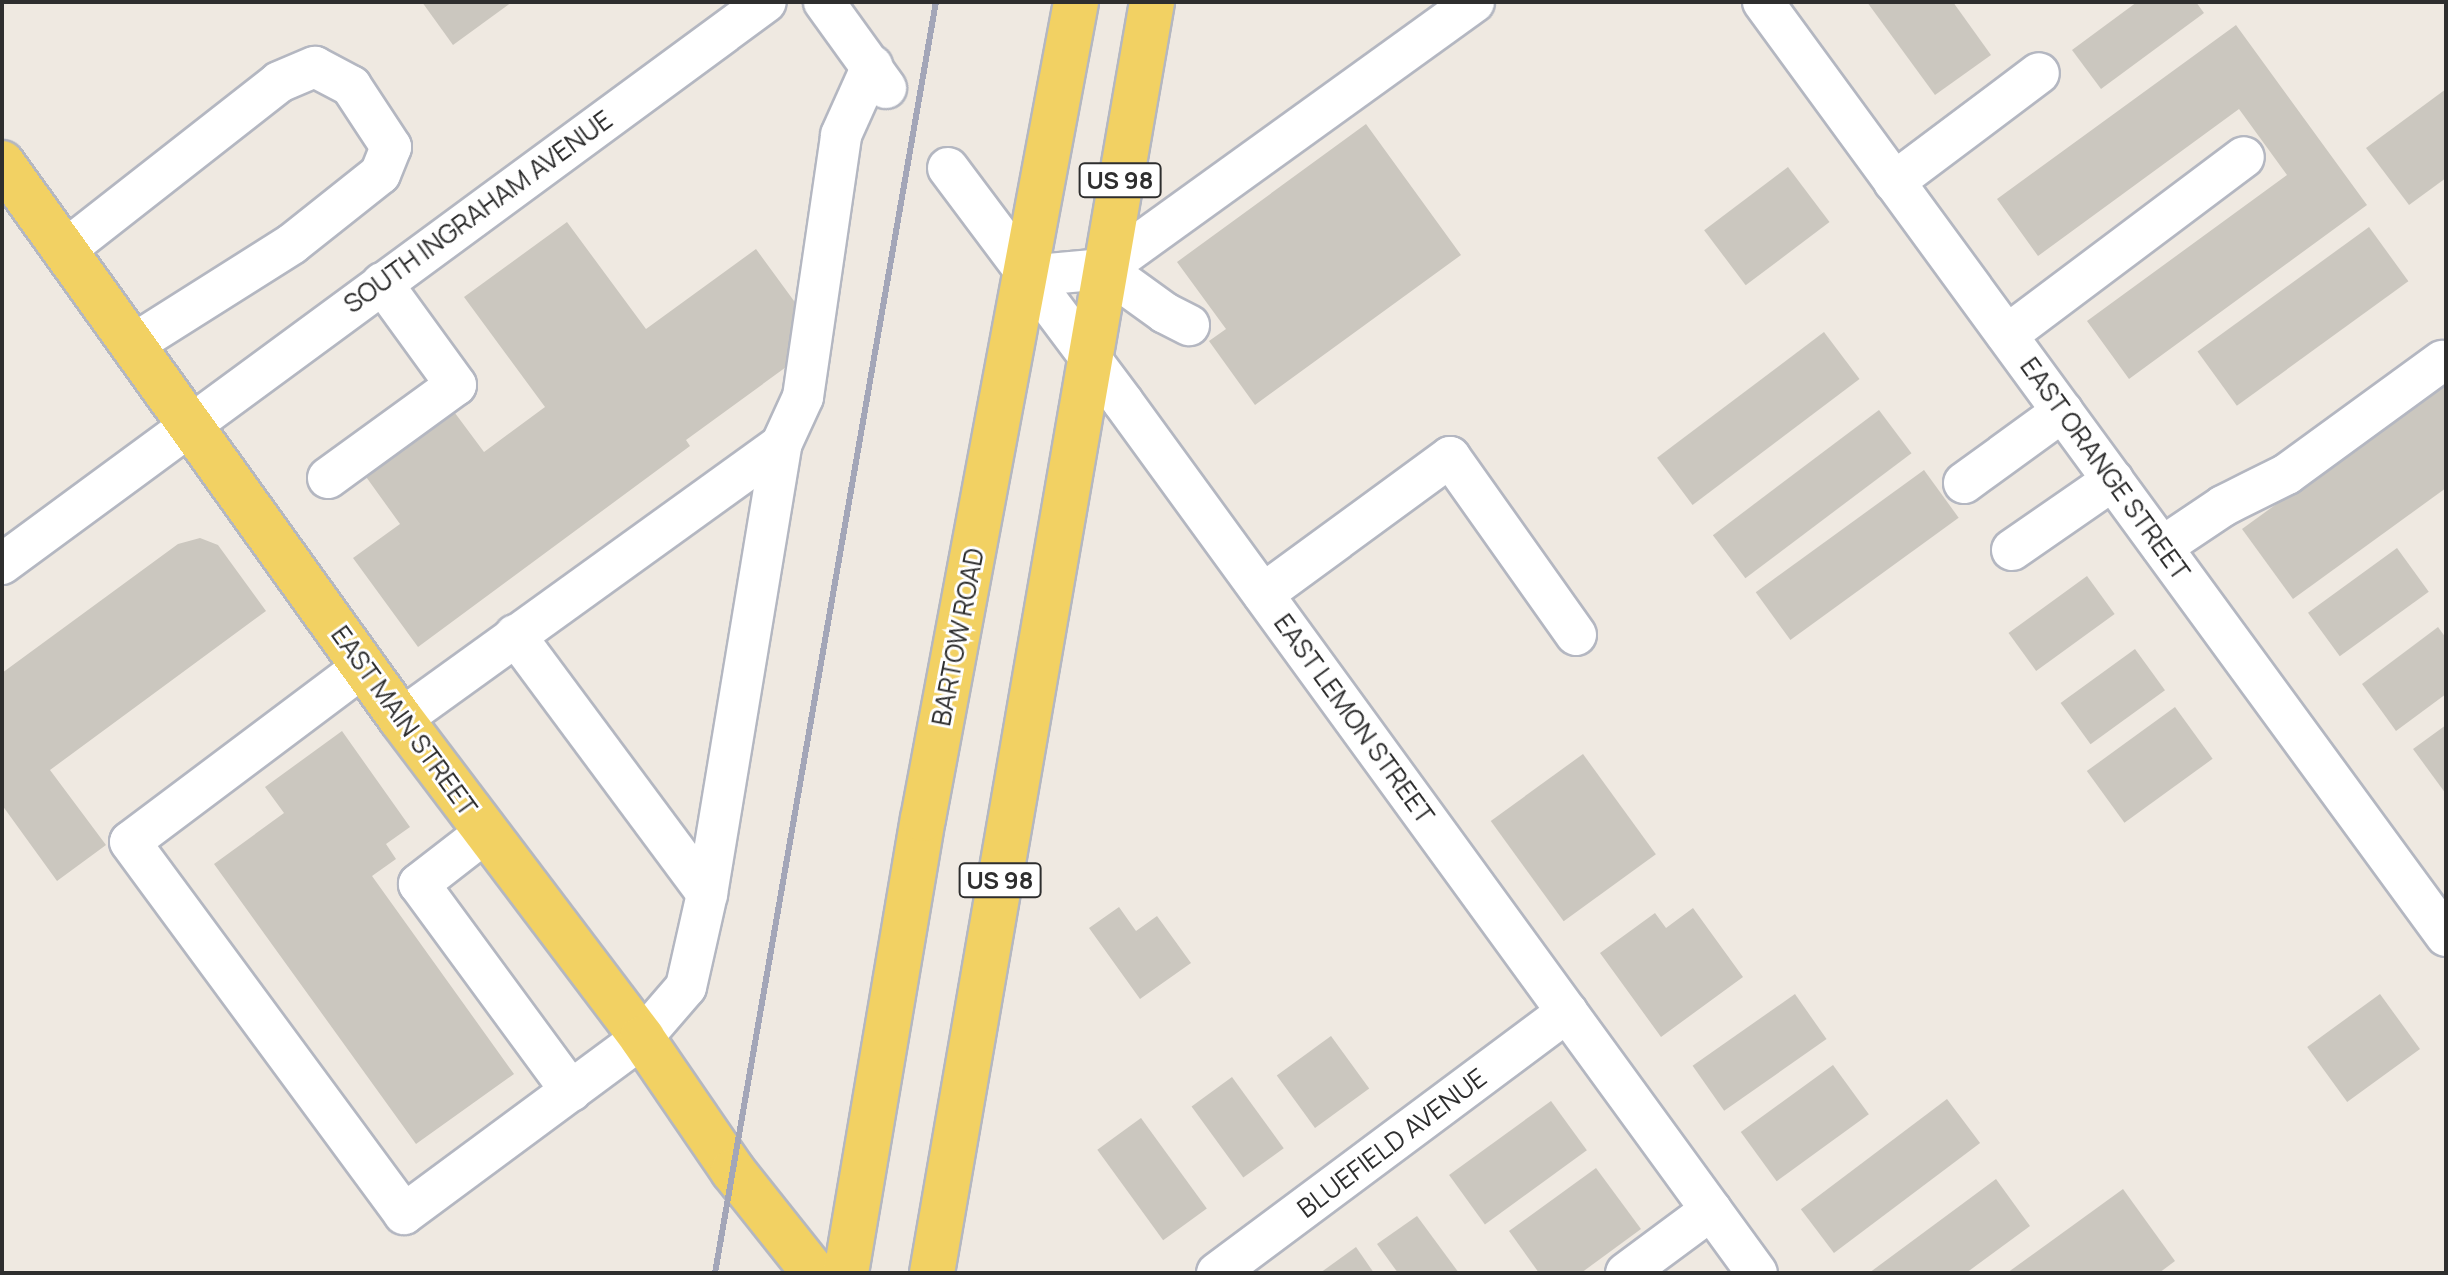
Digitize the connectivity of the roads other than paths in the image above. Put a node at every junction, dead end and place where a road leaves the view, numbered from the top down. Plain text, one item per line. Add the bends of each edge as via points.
1 (766, 2) edge
2 (824, 2) edge
3 (1076, 2) edge
4 (1152, 2) edge
5 (1474, 2) edge
6 (1763, 2) edge
7 (2039, 73) dead end
8 (2244, 157) dead end
9 (2, 163) edge
10 (948, 168) dead end
11 (1894, 182) junction
12 (65, 250) junction
13 (1104, 269) junction
14 (1027, 276) junction
15 (382, 283) junction
16 (1189, 325) dead end
17 (2007, 335) junction
18 (134, 344) junction
19 (1090, 359) junction
20 (2442, 361) dead end
21 (2063, 411) junction
22 (191, 424) junction
23 (781, 445) junction
24 (328, 478) dead end
25 (2113, 480) junction
26 (1964, 483) dead end
27 (2162, 547) junction
28 (2012, 550) dead end
29 (2, 564) edge
30 (1263, 594) junction
31 (515, 635) junction
32 (1576, 635) dead end
33 (363, 667) junction
34 (401, 719) junction
35 (486, 832) junction
36 (707, 894) junction
37 (2446, 936) edge
38 (1567, 1012) junction
39 (642, 1038) junction
40 (571, 1091) junction
41 (1711, 1210) junction
42 (814, 1273) edge
43 (846, 1273) edge
44 (932, 1273) edge
45 (1217, 1273) edge
46 (1626, 1273) edge
47 (1757, 1273) edge

1 - 15 street, SOUTH INGRAHAM AVENUE
2 - 23 street via 879,77 841,135 803,397
3 - 14 main road, BARTOW ROAD / US 98
4 - 13 main road, US 98
5 - 13 street
6 - 11 street, EAST ORANGE STREET
7 - 11 street
8 - 17 street
9 - 12 main road, EAST MAIN STREET
10 - 14 street, EAST LEMON STREET
11 - 17 street, EAST ORANGE STREET
12 - 18 main road, EAST MAIN STREET
12 - 18 street via 279,82 315,67 351,86 391,147 380,174 292,244
13 - 14 street
13 - 16 street
13 - 19 main road, US 98
14 - 19 street, EAST LEMON STREET
14 - 43 main road, BARTOW ROAD / US 98 via 923,819
15 - 22 street, SOUTH INGRAHAM AVENUE
15 - 24 street via 456,385
17 - 21 street, EAST ORANGE STREET
18 - 22 main road, EAST MAIN STREET
19 - 30 street, EAST LEMON STREET
19 - 44 main road, US 98
20 - 27 street via 2287,474 2223,506
21 - 25 street, EAST ORANGE STREET
21 - 26 street
22 - 29 street, SOUTH INGRAHAM AVENUE
22 - 33 main road, EAST MAIN STREET
23 - 31 street
23 - 36 street
25 - 27 street, EAST ORANGE STREET
25 - 28 street
27 - 37 street, EAST ORANGE STREET
30 - 32 street via 1450,457
30 - 38 street, EAST LEMON STREET
31 - 34 street
31 - 36 street
33 - 34 main road, EAST MAIN STREET
33 - 40 street via 130,842 404,1214
34 - 35 main road, EAST MAIN STREET
35 - 39 main road, EAST MAIN STREET
35 - 40 street via 419,884
36 - 39 street via 686,987
38 - 41 street, EAST LEMON STREET
38 - 45 street, BLUEFIELD AVENUE
39 - 40 street
39 - 42 main road, EAST MAIN STREET via 733,1171
41 - 46 street
41 - 47 street, EAST LEMON STREET

